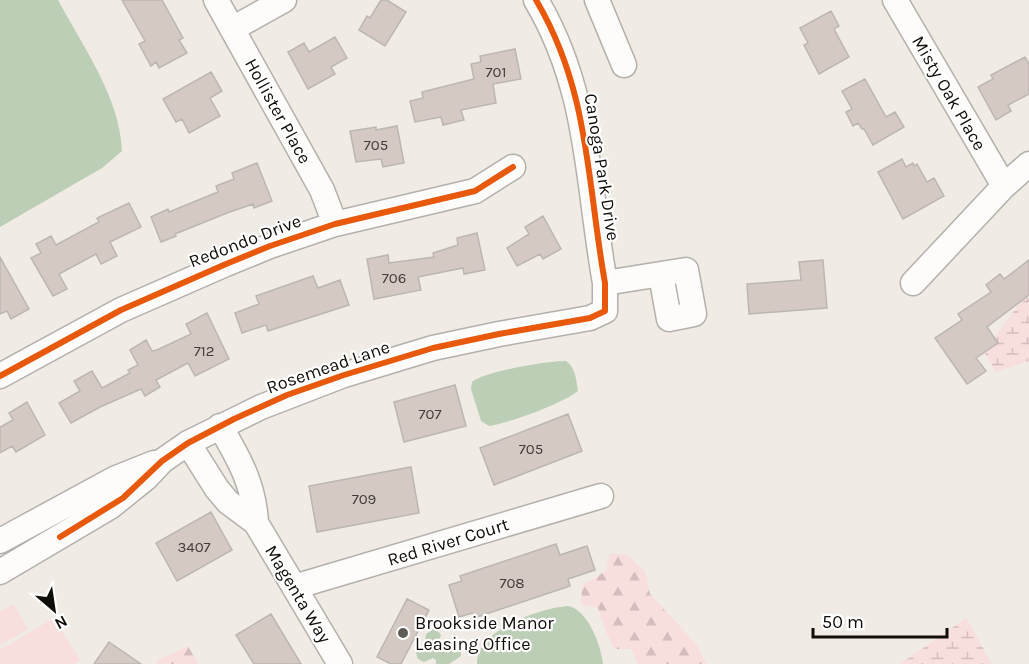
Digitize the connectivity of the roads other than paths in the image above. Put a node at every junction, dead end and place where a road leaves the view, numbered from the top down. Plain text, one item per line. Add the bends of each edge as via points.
1 (216, 0) edge
2 (285, 0) edge
3 (536, 0) edge
4 (597, 0) edge
5 (895, 0) edge
6 (232, 29) junction
7 (624, 65) dead end
8 (1029, 165) edge
9 (513, 167) dead end
10 (1004, 186) junction
11 (335, 224) junction
12 (661, 275) dead end
13 (605, 283) junction
14 (913, 283) dead end
15 (605, 311) joint
16 (0, 376) edge
17 (220, 426) junction
18 (188, 443) junction
19 (162, 461) junction
20 (601, 496) dead end
21 (256, 523) junction
22 (2, 535) edge
23 (10, 567) edge
24 (294, 587) junction
25 (340, 664) edge

1 - 6 street, Hollister Place
2 - 6 street
3 - 13 street, Canoga Park Drive via 559,44 574,89 584,132
4 - 7 street
5 - 10 street, Misty Oak Place
6 - 11 street, Hollister Place via 322,190
8 - 10 street
9 - 11 street, Redondo Drive via 475,191
10 - 14 street
11 - 16 street, Redondo Drive via 178,284
12 - 13 street
13 - 15 street, Canoga Park Drive
15 - 17 street, Rosemead Lane via 590,318 433,348 288,395
17 - 18 street, Rosemead Lane
17 - 21 street, Magenta Way via 252,488
18 - 19 street, Rosemead Lane
18 - 21 street, Magenta Way via 228,502
19 - 22 street, Rosemead Lane via 139,468
19 - 23 street, Rosemead Lane via 110,507
20 - 24 street, Red River Court
21 - 24 street, Magenta Way
22 - 23 street
24 - 25 street, Magenta Way

